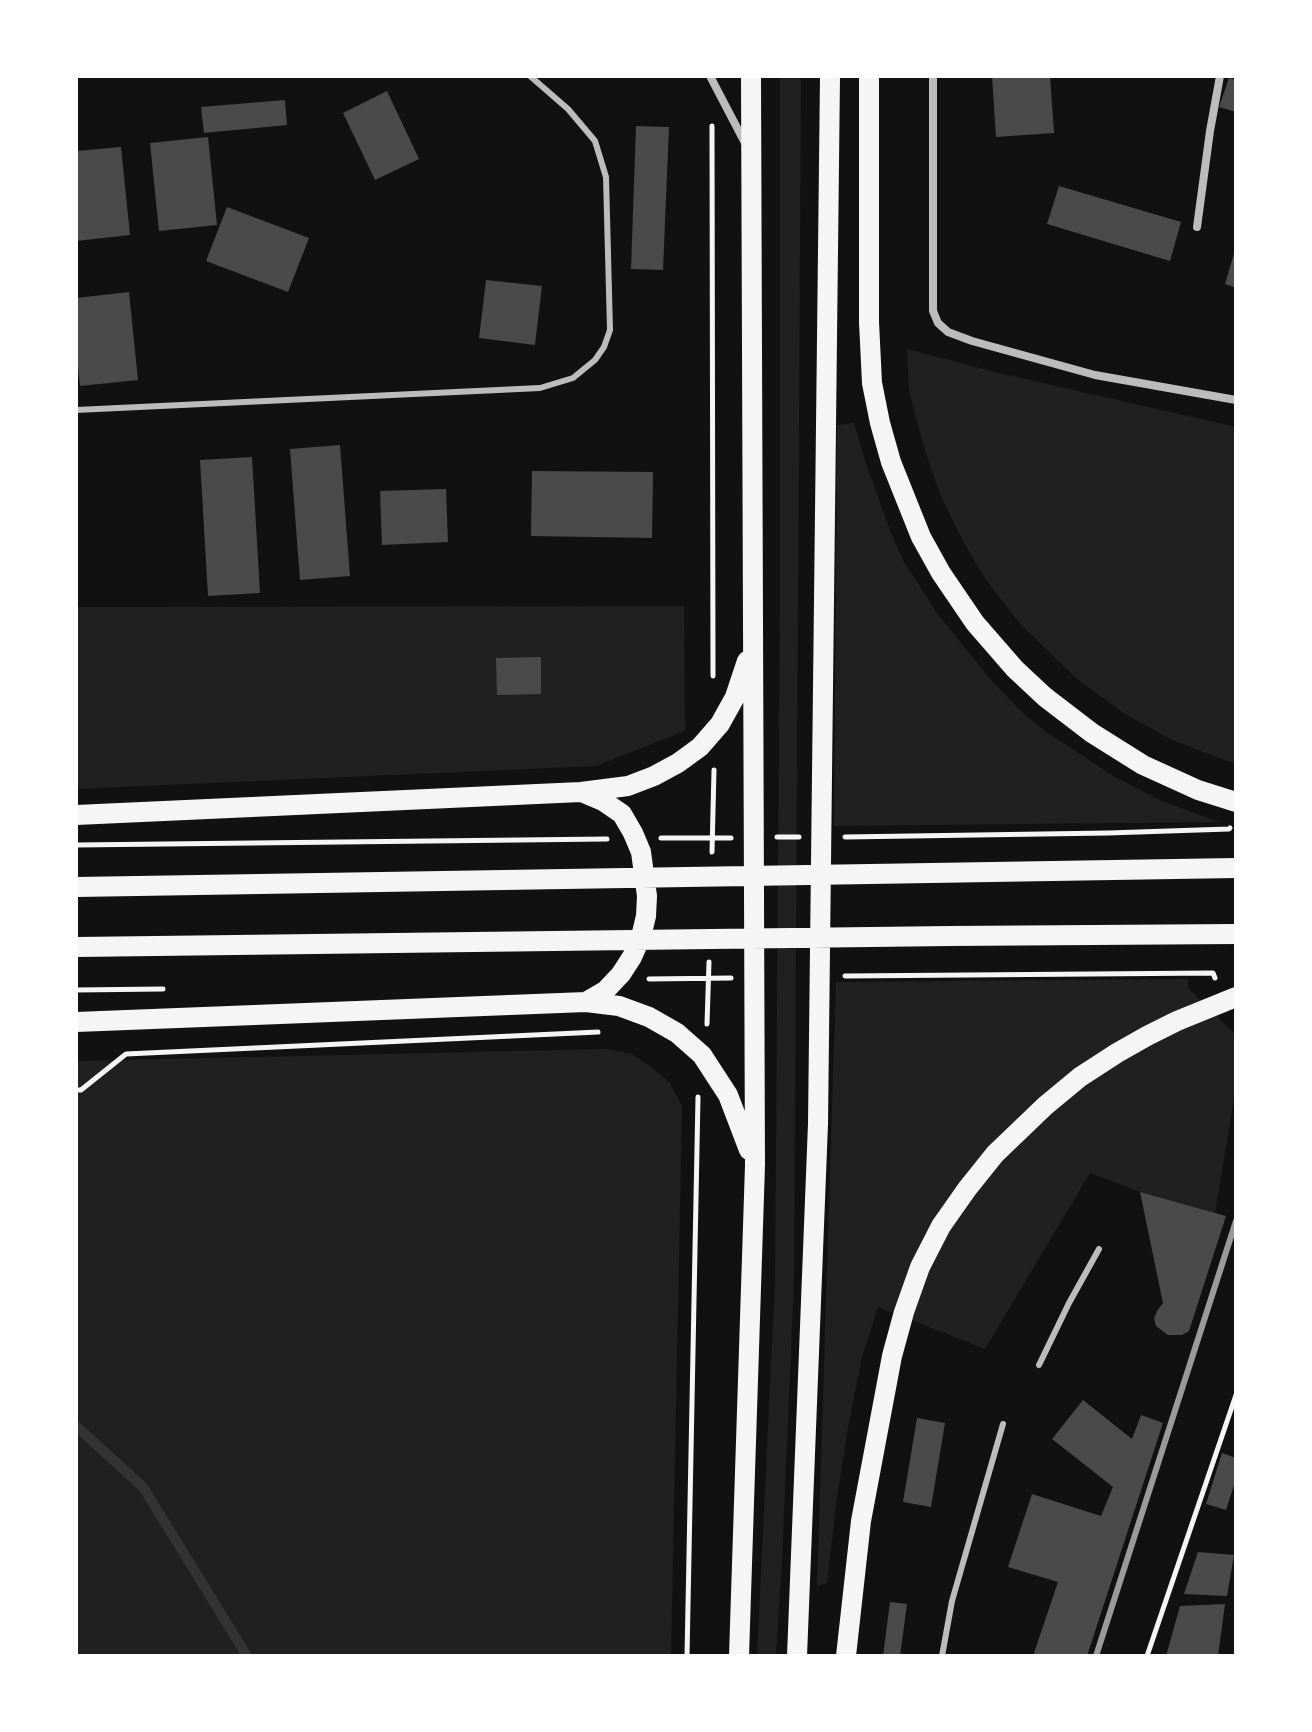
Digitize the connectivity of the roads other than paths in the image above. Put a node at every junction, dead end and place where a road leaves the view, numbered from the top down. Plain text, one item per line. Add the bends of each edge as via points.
1 (530, 76) edge
2 (710, 76) edge
3 (751, 76) edge
4 (830, 76) edge
5 (869, 76) edge
6 (933, 76) edge
7 (1220, 76) edge
8 (751, 155) junction
9 (1197, 227) dead end
10 (1236, 400) edge
11 (76, 410) edge
12 (753, 634) junction
13 (581, 792) junction
14 (1236, 802) edge
15 (76, 815) edge
16 (1236, 868) edge
17 (76, 887) edge
18 (1236, 934) edge
19 (76, 947) edge
20 (1236, 997) edge
21 (586, 1002) junction
22 (76, 1022) edge
23 (755, 1165) junction
24 (1099, 1249) dead end
25 (1039, 1365) dead end
26 (1003, 1424) dead end
27 (739, 1656) edge
28 (797, 1656) edge
29 (846, 1656) edge
30 (942, 1656) edge

1 - 11 lane via 595,141 606,177 610,330 595,360 573,378 540,388
2 - 8 street
3 - 8 main road
4 - 28 main road via 818,1124
5 - 14 main road via 872,383 891,462 921,537 975,623 1045,697 1143,765
6 - 10 street via 933,311 938,323 960,337 1095,375
7 - 9 street
8 - 12 main road
12 - 13 main road via 735,697 700,747 628,786
12 - 23 main road
13 - 15 main road
13 - 21 main road via 622,814 641,852 647,896 632,957 605,991
16 - 17 main road
18 - 19 main road
20 - 29 main road via 1147,1036 1080,1077 995,1154 941,1226 908,1300 886,1380 861,1521
21 - 22 main road
21 - 23 main road via 649,1017 702,1055 728,1095
23 - 27 main road
24 - 25 lane
26 - 30 lane via 952,1601

